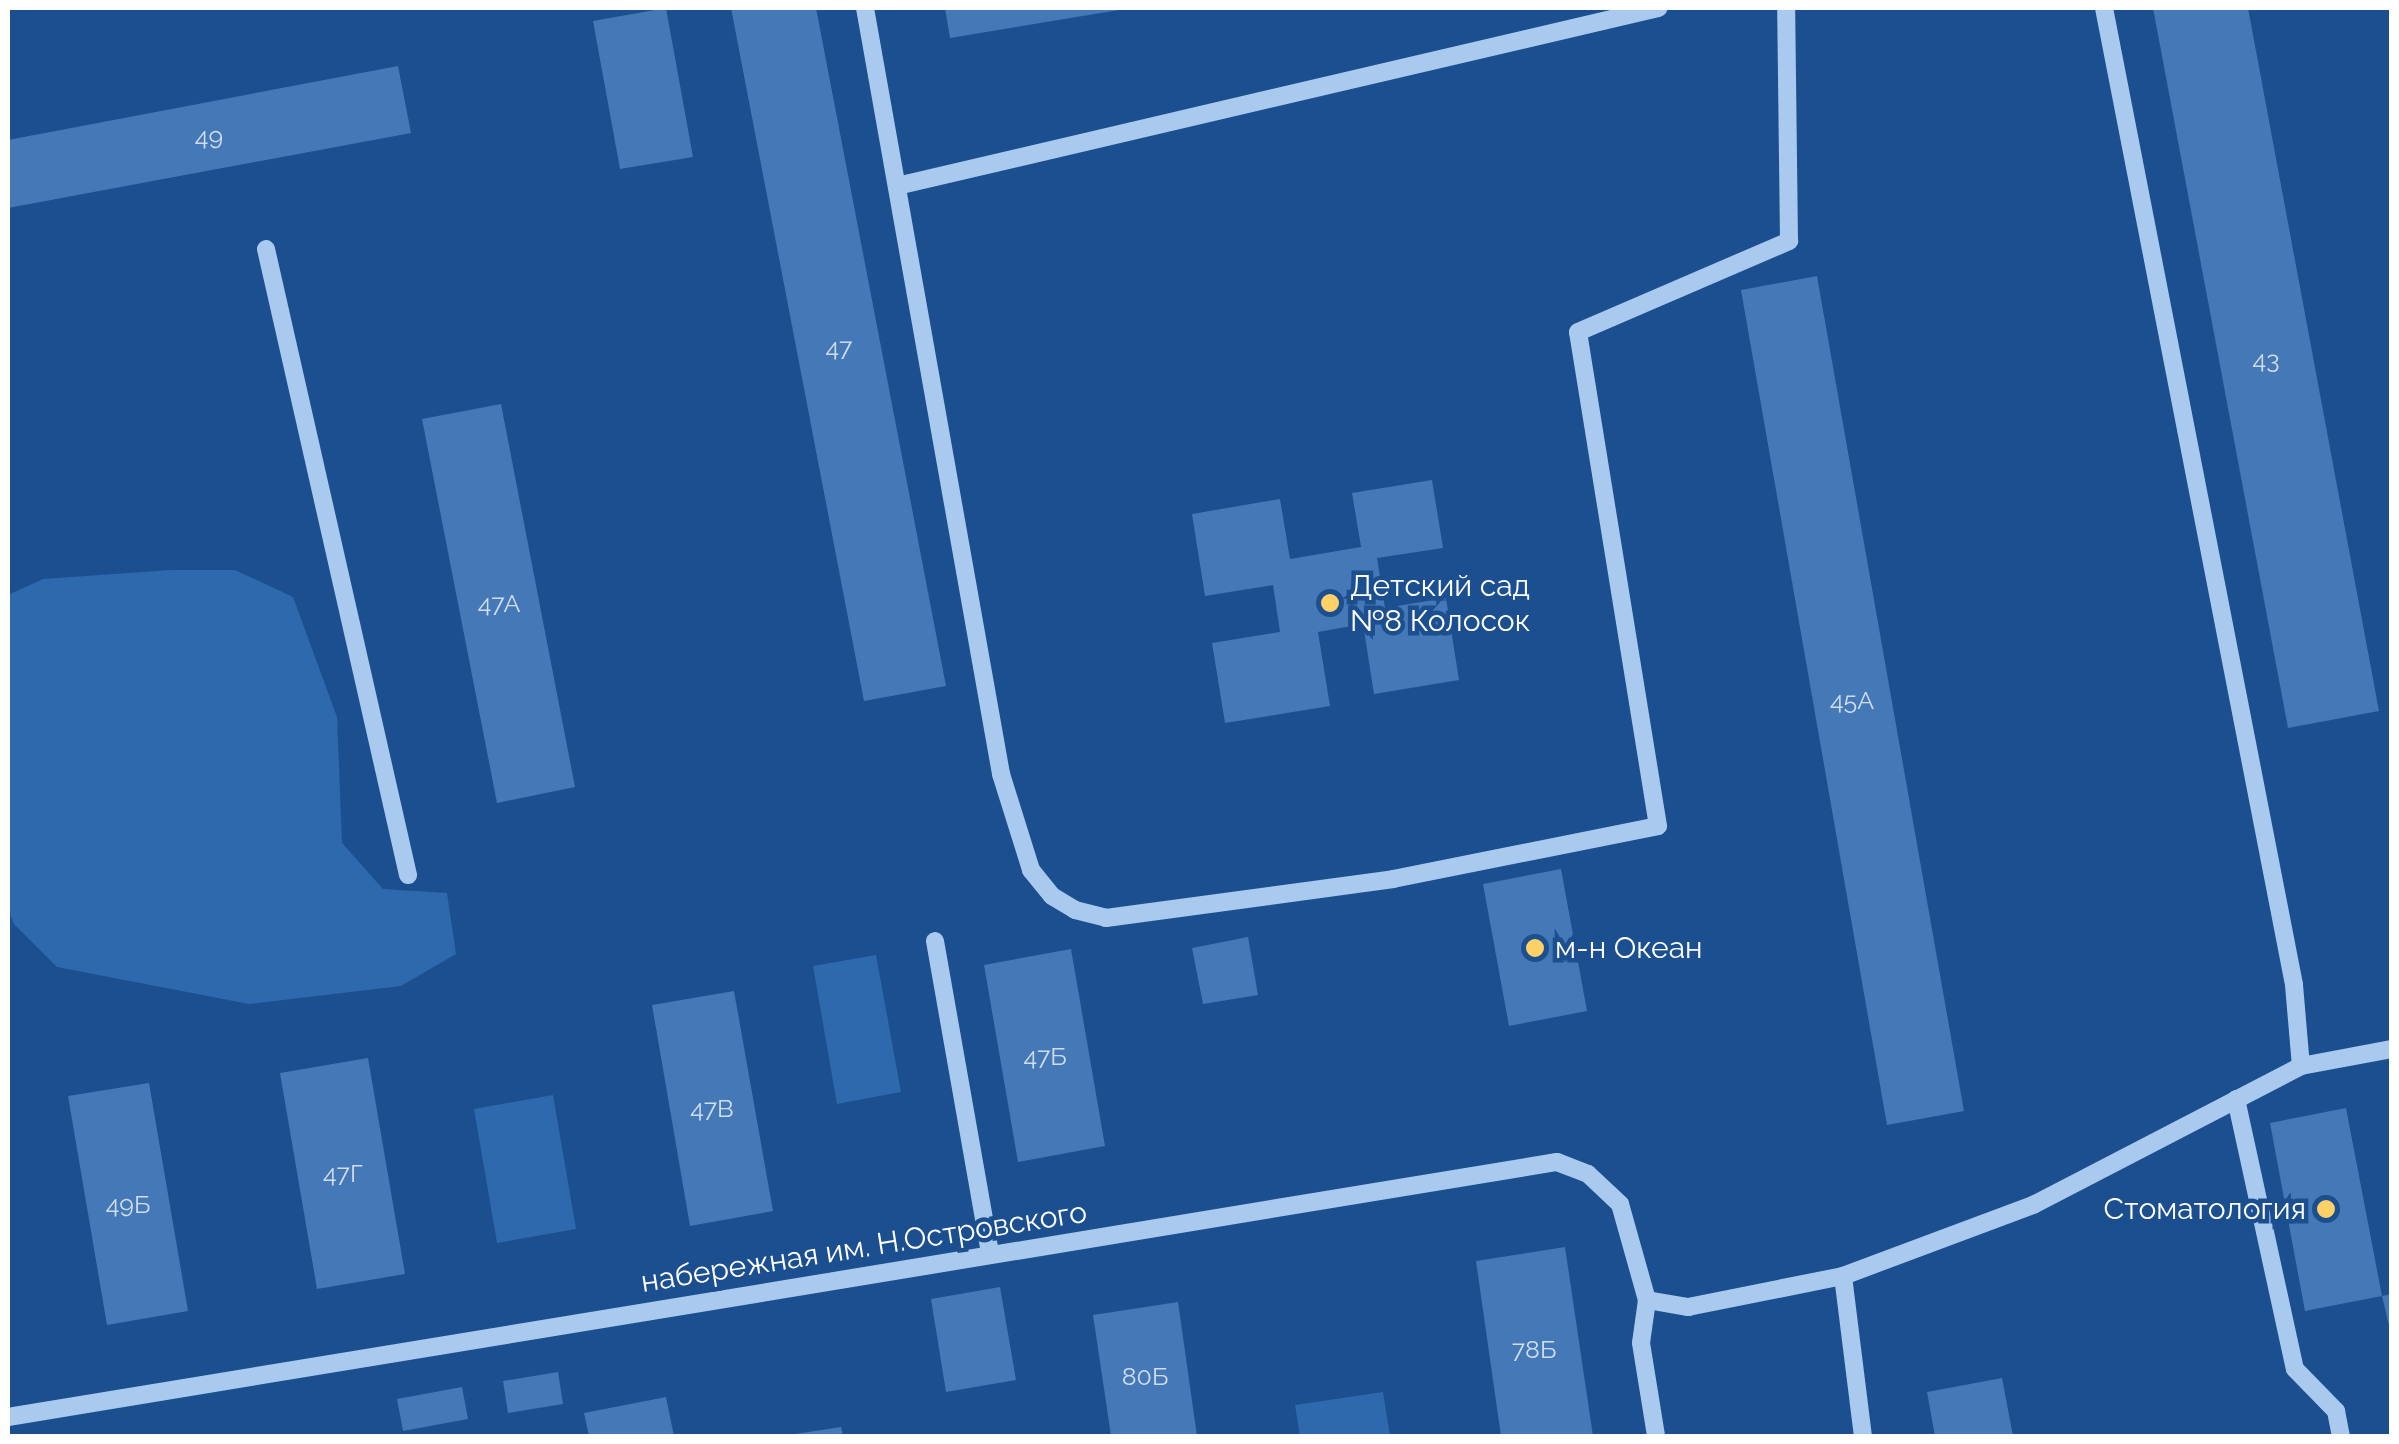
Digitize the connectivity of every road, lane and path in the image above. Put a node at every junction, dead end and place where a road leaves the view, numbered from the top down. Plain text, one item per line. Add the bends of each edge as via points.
1 (865, 8) edge
2 (1658, 8) edge
3 (1786, 8) edge
4 (2104, 8) edge
5 (897, 186) junction
6 (266, 249) dead end
7 (408, 875) dead end
8 (935, 941) dead end
9 (2392, 1049) edge
10 (2301, 1066) junction
11 (2236, 1099) junction
12 (990, 1254) junction
13 (1842, 1276) junction
14 (1647, 1300) junction
15 (8, 1417) edge
16 (1656, 1436) edge
17 (1863, 1436) edge
18 (2341, 1436) edge

1 - 5 street
2 - 5 street
3 - 5 street via 1790,242 1578,332 1658,826 1582,842 1393,879 1106,918 1052,896 1030,870 1000,774
4 - 10 street via 2294,985
6 - 7 street
8 - 12 street
9 - 10 street
10 - 11 street
11 - 13 street via 2034,1205
11 - 18 street via 2295,1369 2336,1411
12 - 14 street, набережная им. Н.Островского via 1557,1162 1588,1174 1620,1204
12 - 15 street, набережная им. Н.Островского
13 - 14 street via 1688,1307
13 - 17 street
14 - 16 street via 1641,1343

